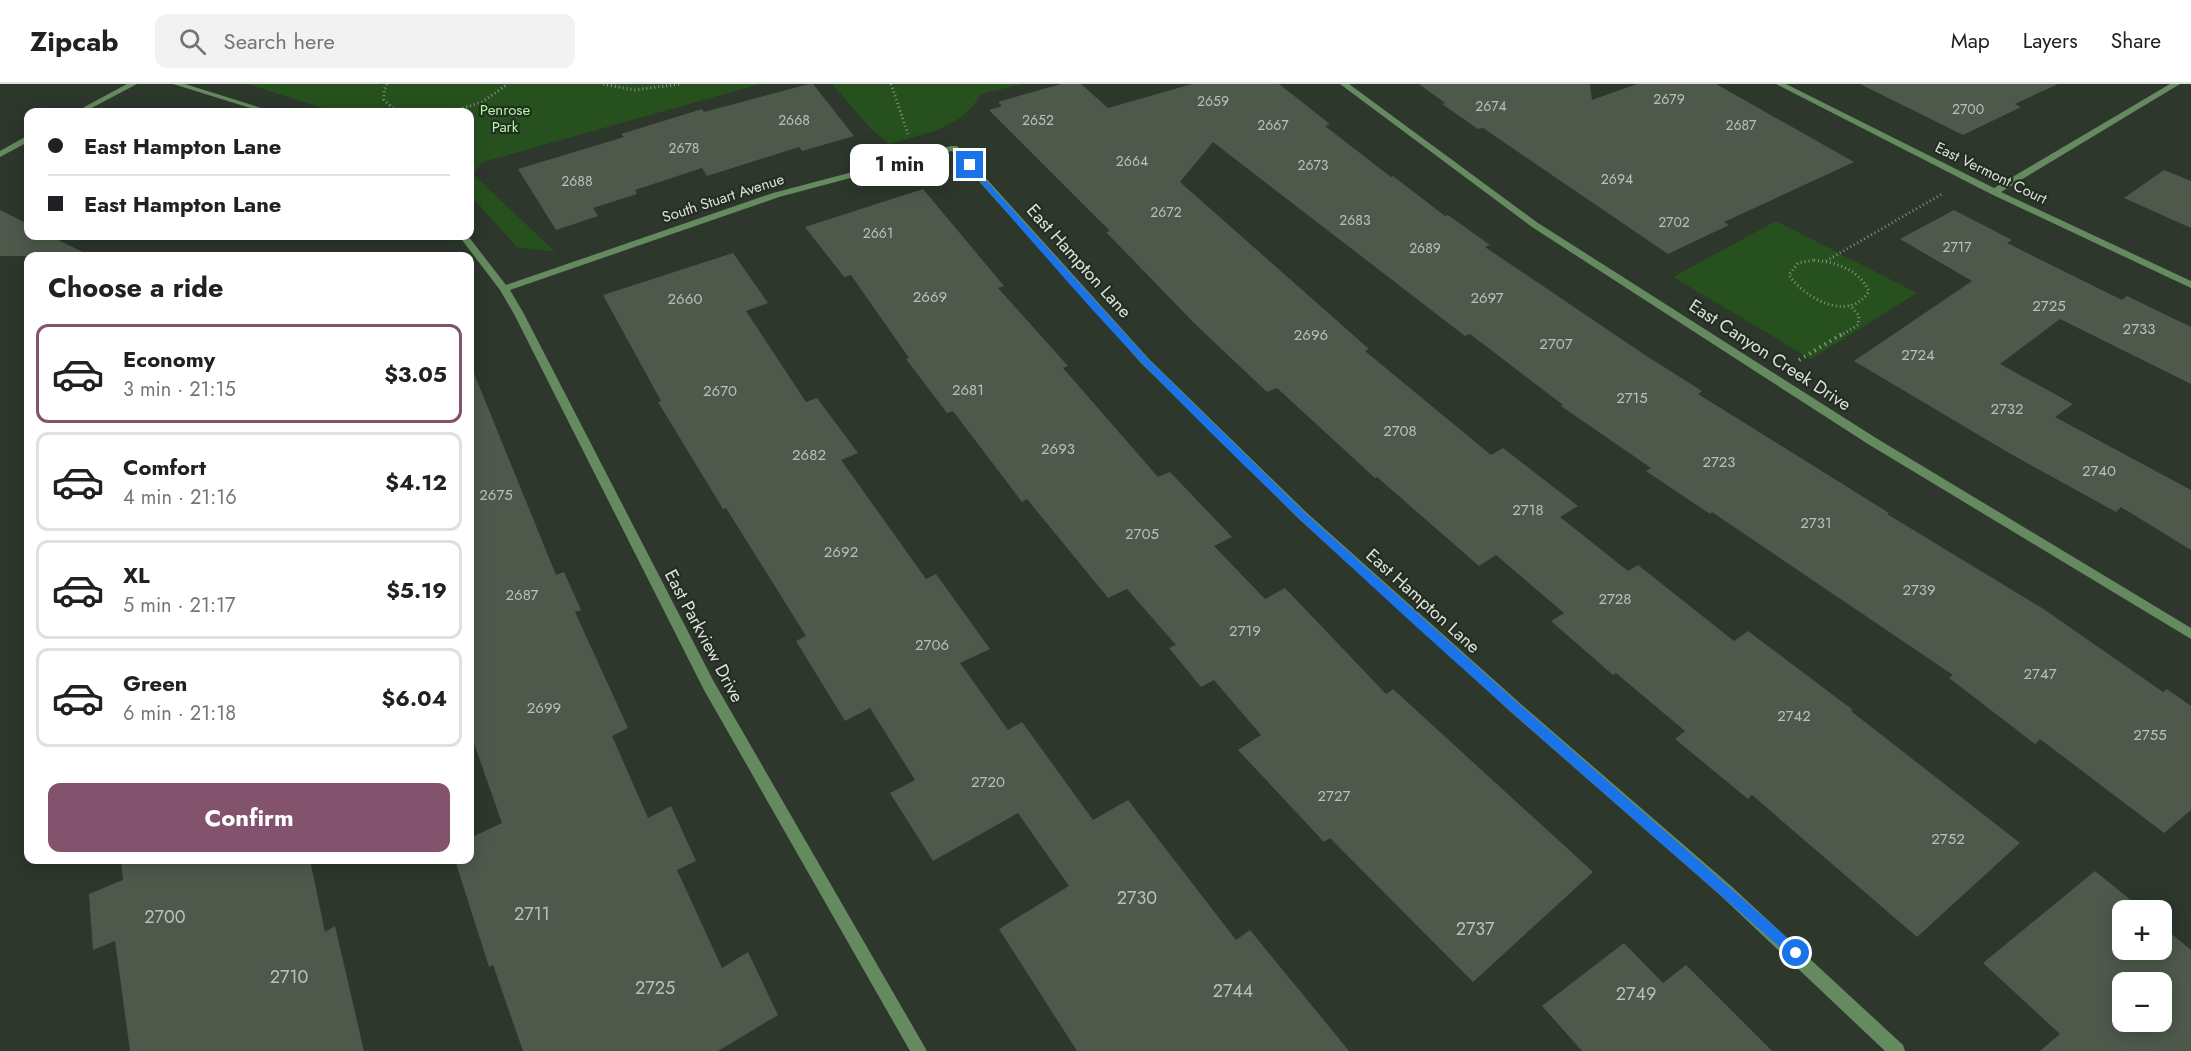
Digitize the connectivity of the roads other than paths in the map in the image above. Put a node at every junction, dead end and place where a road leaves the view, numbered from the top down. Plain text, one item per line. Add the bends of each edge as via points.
1 (133, 84) edge
2 (177, 84) edge
3 (1344, 84) edge
4 (1780, 84) edge
5 (2176, 84) edge
6 (87, 108) edge
7 (257, 108) edge
8 (24, 141) edge
9 (954, 148) joint
10 (0, 154) edge
11 (1994, 192) junction
12 (467, 240) edge
13 (2191, 285) edge
14 (504, 289) junction
15 (2191, 634) edge
16 (919, 1051) edge
17 (1897, 1051) edge

1 - 6 street
2 - 7 street
3 - 15 street, East Canyon Creek Drive via 1535,225 1872,441
4 - 11 street, East Vermont Court
5 - 11 street
8 - 10 street
9 - 14 street, South Stuart Avenue via 776,195
9 - 17 street, East Hampton Lane via 1145,361 1303,516 1508,702 1734,898
11 - 13 street, East Vermont Court
12 - 14 street, East Parkview Drive
14 - 16 street, East Parkview Drive via 709,686

